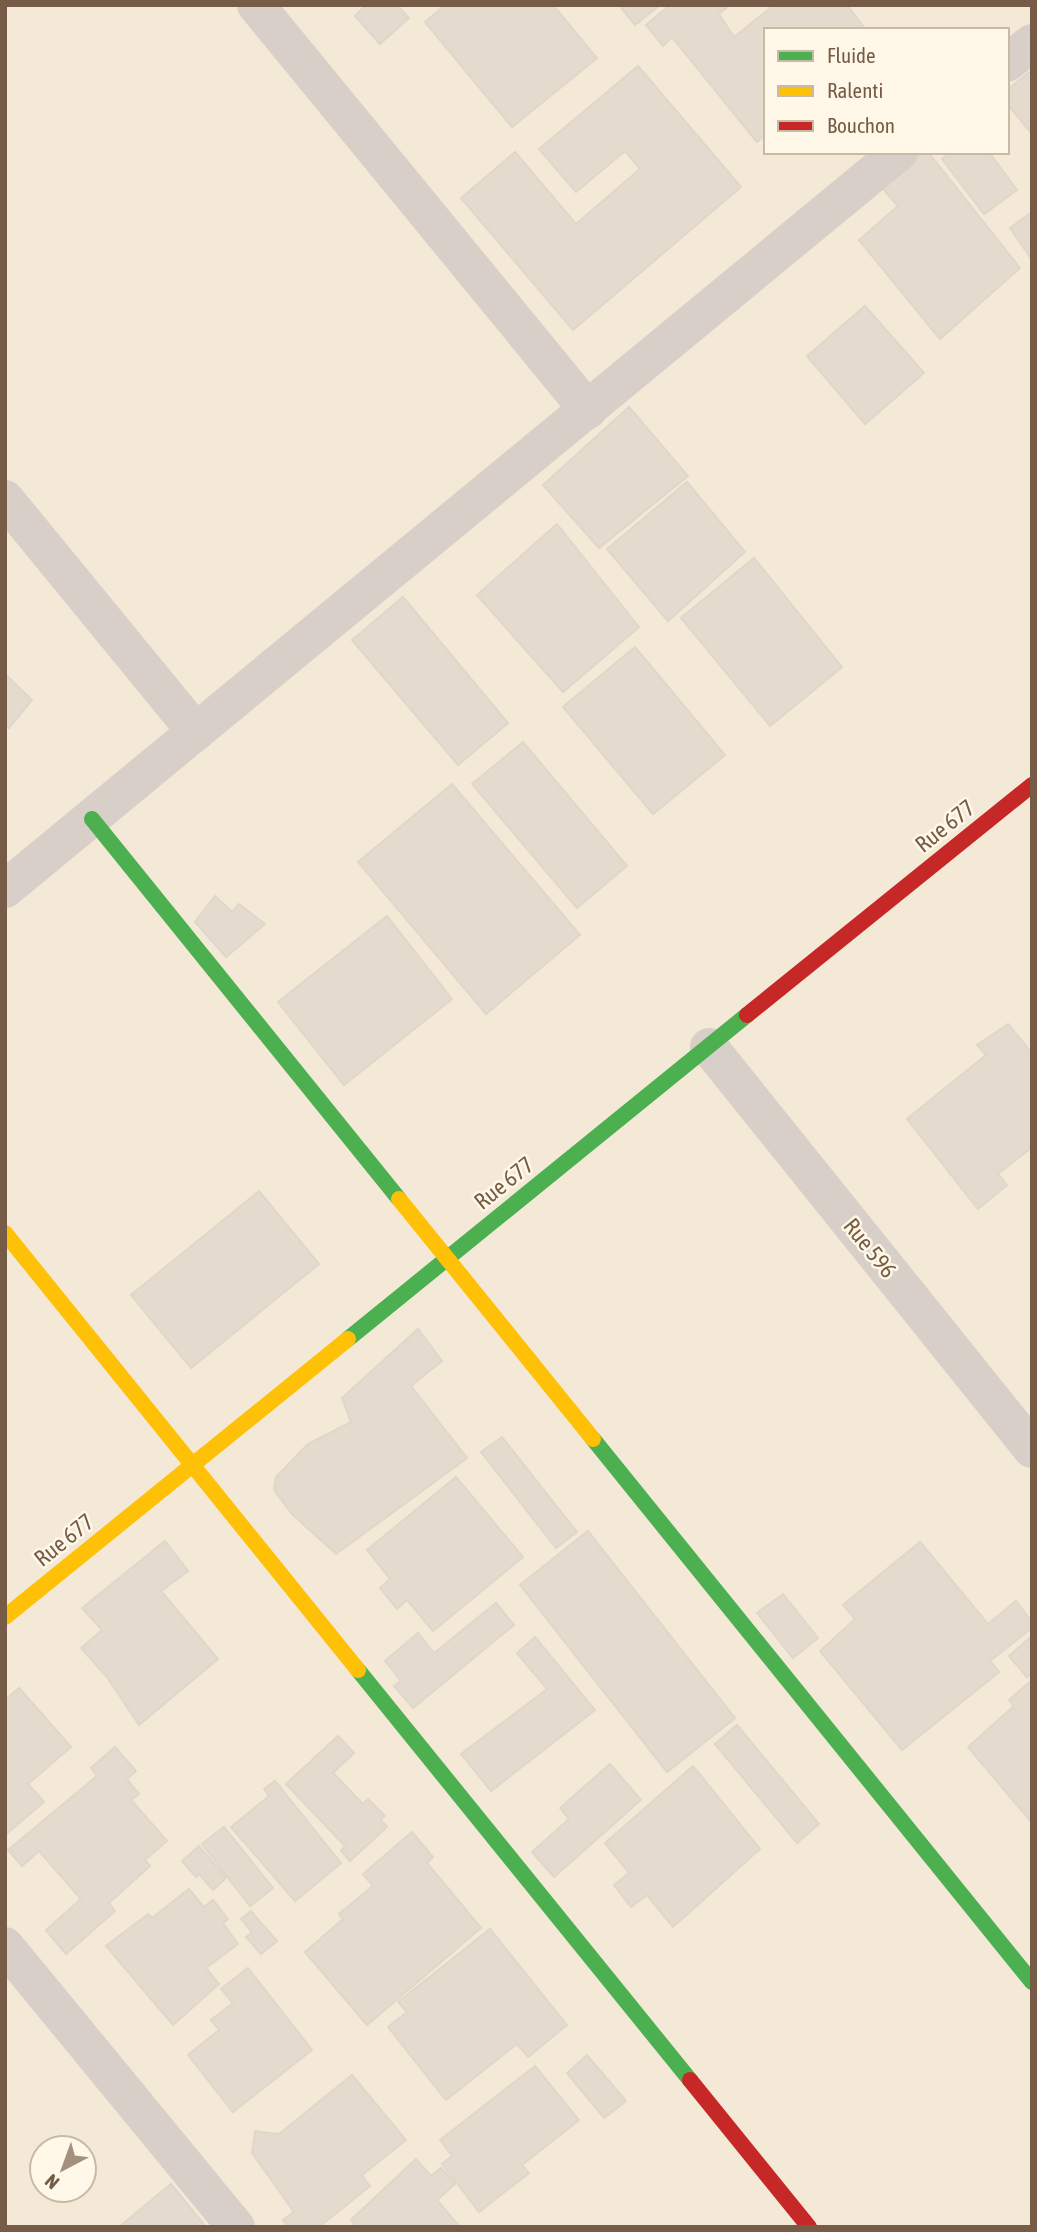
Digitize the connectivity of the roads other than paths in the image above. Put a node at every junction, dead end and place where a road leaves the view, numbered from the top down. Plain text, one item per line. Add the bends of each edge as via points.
1 (256, 5) edge
2 (1032, 43) edge
3 (1009, 61) edge
4 (897, 154) edge
5 (588, 410) junction
6 (5, 499) edge
7 (196, 732) junction
8 (1032, 785) edge
9 (92, 819) junction
10 (7, 885) edge
11 (709, 1046) junction
12 (5, 1233) edge
13 (447, 1259) junction
14 (1032, 1450) edge
15 (193, 1465) junction
16 (5, 1617) edge
17 (5, 1946) edge
18 (1032, 1982) edge
19 (236, 2227) edge
20 (809, 2227) edge

1 - 5 street
2 - 3 street
4 - 5 street
5 - 7 street
6 - 7 street
7 - 9 street
8 - 11 street, Rue 677
9 - 10 street
9 - 13 street
11 - 13 street, Rue 677
11 - 14 street, Rue 596
12 - 15 street
13 - 15 street, Rue 677
13 - 18 street
15 - 16 street, Rue 677
15 - 20 street
17 - 19 street

